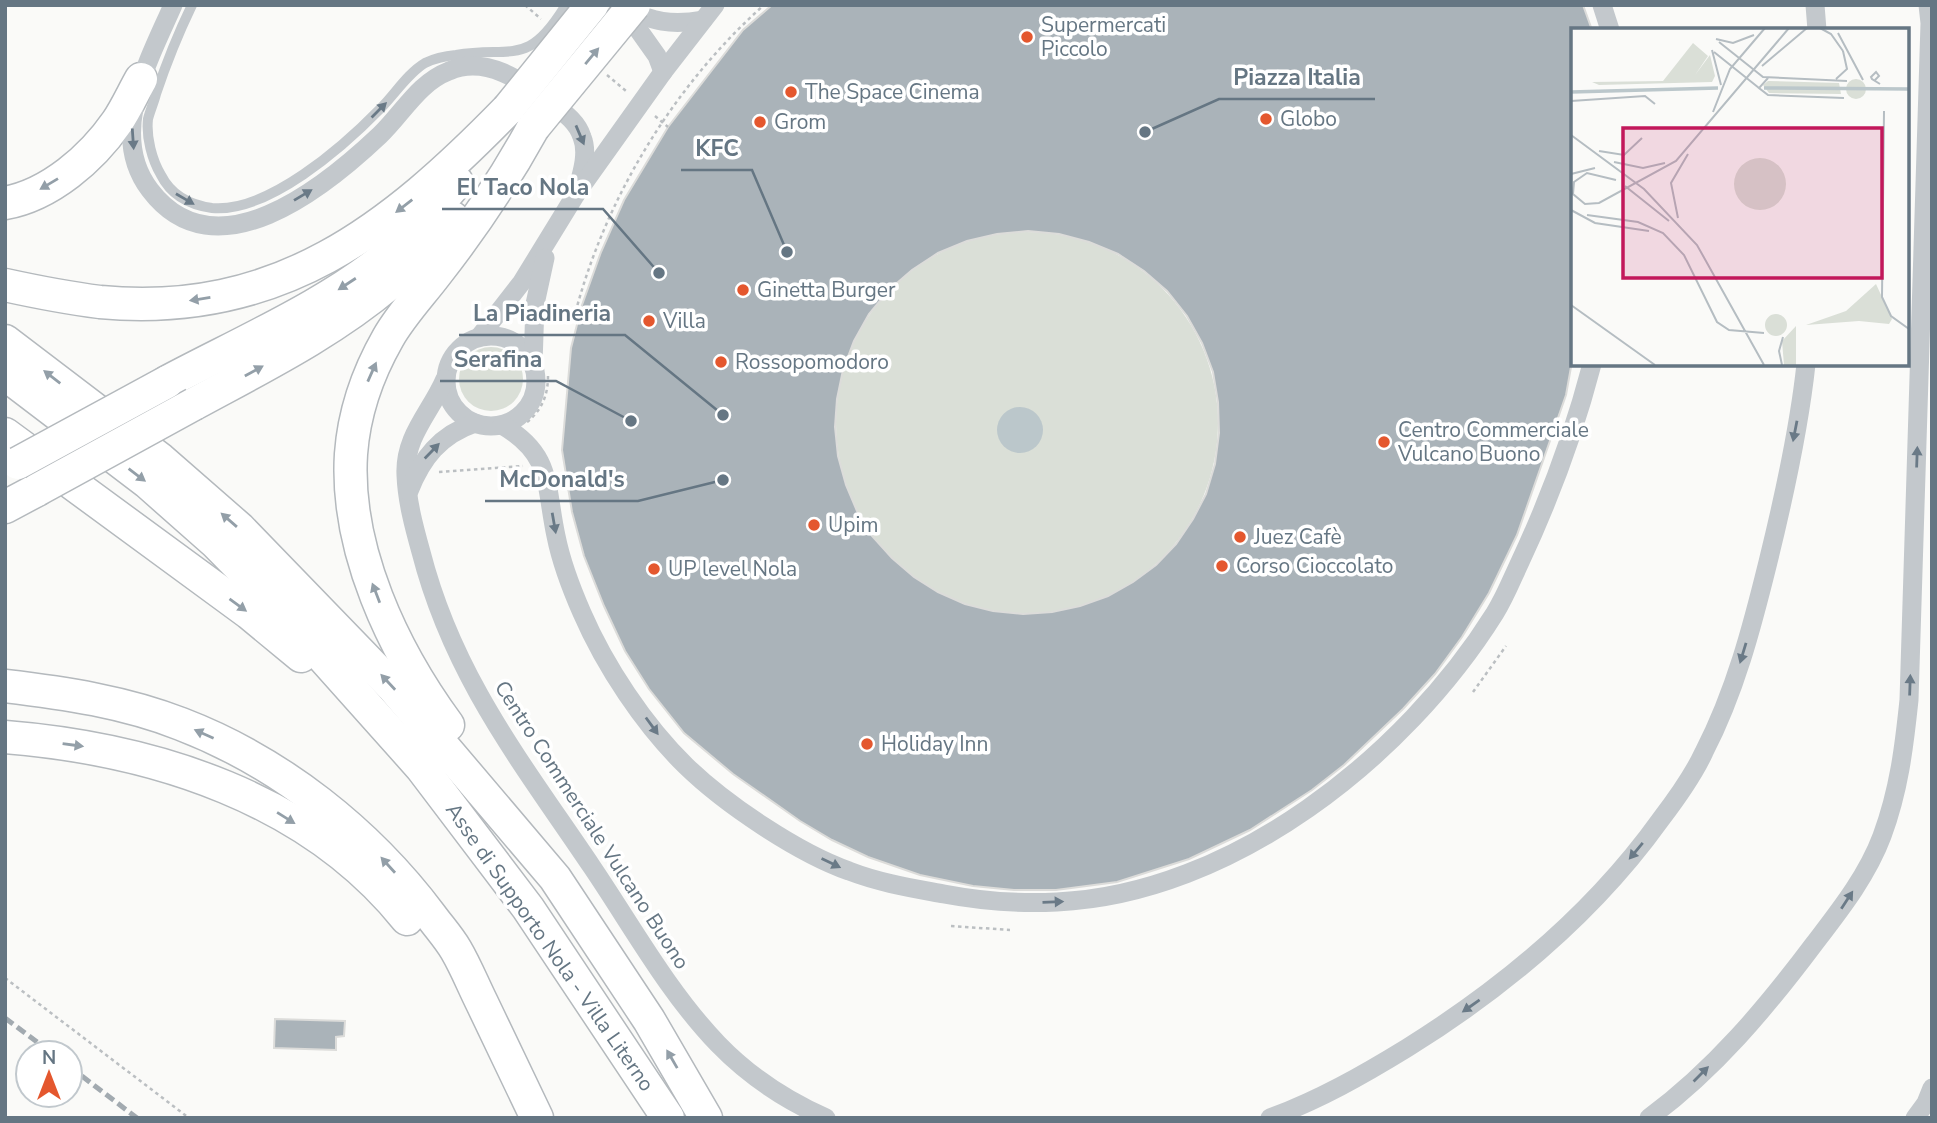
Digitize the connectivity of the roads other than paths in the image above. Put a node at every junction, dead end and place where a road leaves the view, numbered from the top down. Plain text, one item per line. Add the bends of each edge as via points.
1 (173, 5) edge
2 (192, 5) edge
3 (563, 5) edge
4 (592, 5) edge
5 (1602, 5) edge
6 (1815, 5) edge
7 (1928, 5) edge
8 (626, 6) edge
9 (709, 13) edge
10 (1609, 28) edge
11 (1817, 28) edge
12 (663, 72) junction
13 (141, 79) junction
14 (521, 119) junction
15 (576, 194) junction
16 (5, 203) edge
17 (550, 238) junction
18 (5, 285) edge
19 (480, 336) junction
20 (5, 341) edge
21 (540, 366) junction
22 (1591, 366) edge
23 (1806, 366) edge
24 (5, 374) edge
25 (445, 379) junction
26 (475, 423) junction
27 (502, 425) junction
28 (5, 434) edge
29 (11, 467) edge
30 (407, 495) junction
31 (5, 507) edge
32 (5, 686) edge
33 (5, 737) edge
34 (421, 767) junction
35 (555, 878) junction
36 (492, 1024) junction
37 (1932, 1088) edge
38 (537, 1118) edge
39 (668, 1118) edge
40 (706, 1118) edge
41 (826, 1118) edge
42 (1270, 1118) edge
43 (1649, 1118) edge
44 (1915, 1118) edge

1 - 13 street
2 -> 3 lane via 163,72 149,119 150,142 166,185 183,200 225,209 249,204 307,172 374,115 425,63 440,57 531,46
4 - 14 highway, bridge
5 - 10 street
6 - 11 street
43 -> 7 street via 1691,1084 1763,1011 1846,903 1881,839 1894,801 1909,700
8 - 9 street via 669,24
8 - 12 street
14 -> 8 highway, bridge
9 - 12 street, Centro Commerciale Vulcano Buono
12 - 15 street, Centro Commerciale Vulcano Buono
13 -> 15 street via 132,122 136,164 156,198 192,224 215,228 239,225 290,203 356,157 436,77 471,67 523,81 568,116 585,148
13 -> 16 highway via 117,121 72,171 41,190
14 -> 18 highway via 351,244 282,278 237,292 147,303 60,297
14 -> 29 highway, bridge via 478,157 394,249 324,299
31 -> 14 highway, bridge via 296,349 391,283 424,253
35 -> 14 highway via 403,654 375,590 352,501 351,454 369,376 389,336 509,171
15 - 17 street, Centro Commerciale Vulcano Buono
17 - 19 street, Centro Commerciale Vulcano Buono
17 - 21 street, Centro Commerciale Vulcano Buono via 535,304
19 - 21 street via 506,337
19 - 25 street, Centro Commerciale Vulcano Buono via 455,352
35 -> 20 highway, Asse di Supporto Nola - Villa Literno via 392,686 239,528 160,459
21 - 27 street, Centro Commerciale Vulcano Buono via 535,394 527,408
27 -> 22 street via 525,442 542,465 556,539 596,643 661,739 687,767 746,814 845,870 982,901 1059,902 1139,887 1214,862 1301,813 1382,750 1439,687 1501,603 1549,499
23 -> 42 street via 1778,521 1754,621 1727,704 1676,798 1615,877 1567,928 1488,995 1357,1078
24 -> 34 highway, Asse di Supporto Nola - Villa Literno via 147,482 216,543
25 - 26 street via 453,406
25 - 30 street, Centro Commerciale Vulcano Buono via 410,441
26 - 27 street
30 -> 26 street via 429,452 457,430
28 -> 34 highway via 249,613
30 - 41 street, Centro Commerciale Vulcano Buono via 425,568 461,661 535,786 699,1023 759,1081
36 -> 32 highway via 456,949 416,897 381,857 297,785 179,723 115,704
33 -> 36 highway via 104,749 148,760 233,789 274,810 353,864 392,900
34 - 39 highway, Asse di Supporto Nola - Villa Literno via 528,908
40 -> 35 highway, Asse di Supporto Nola - Villa Literno via 649,1020
36 - 38 highway
37 - 44 street

